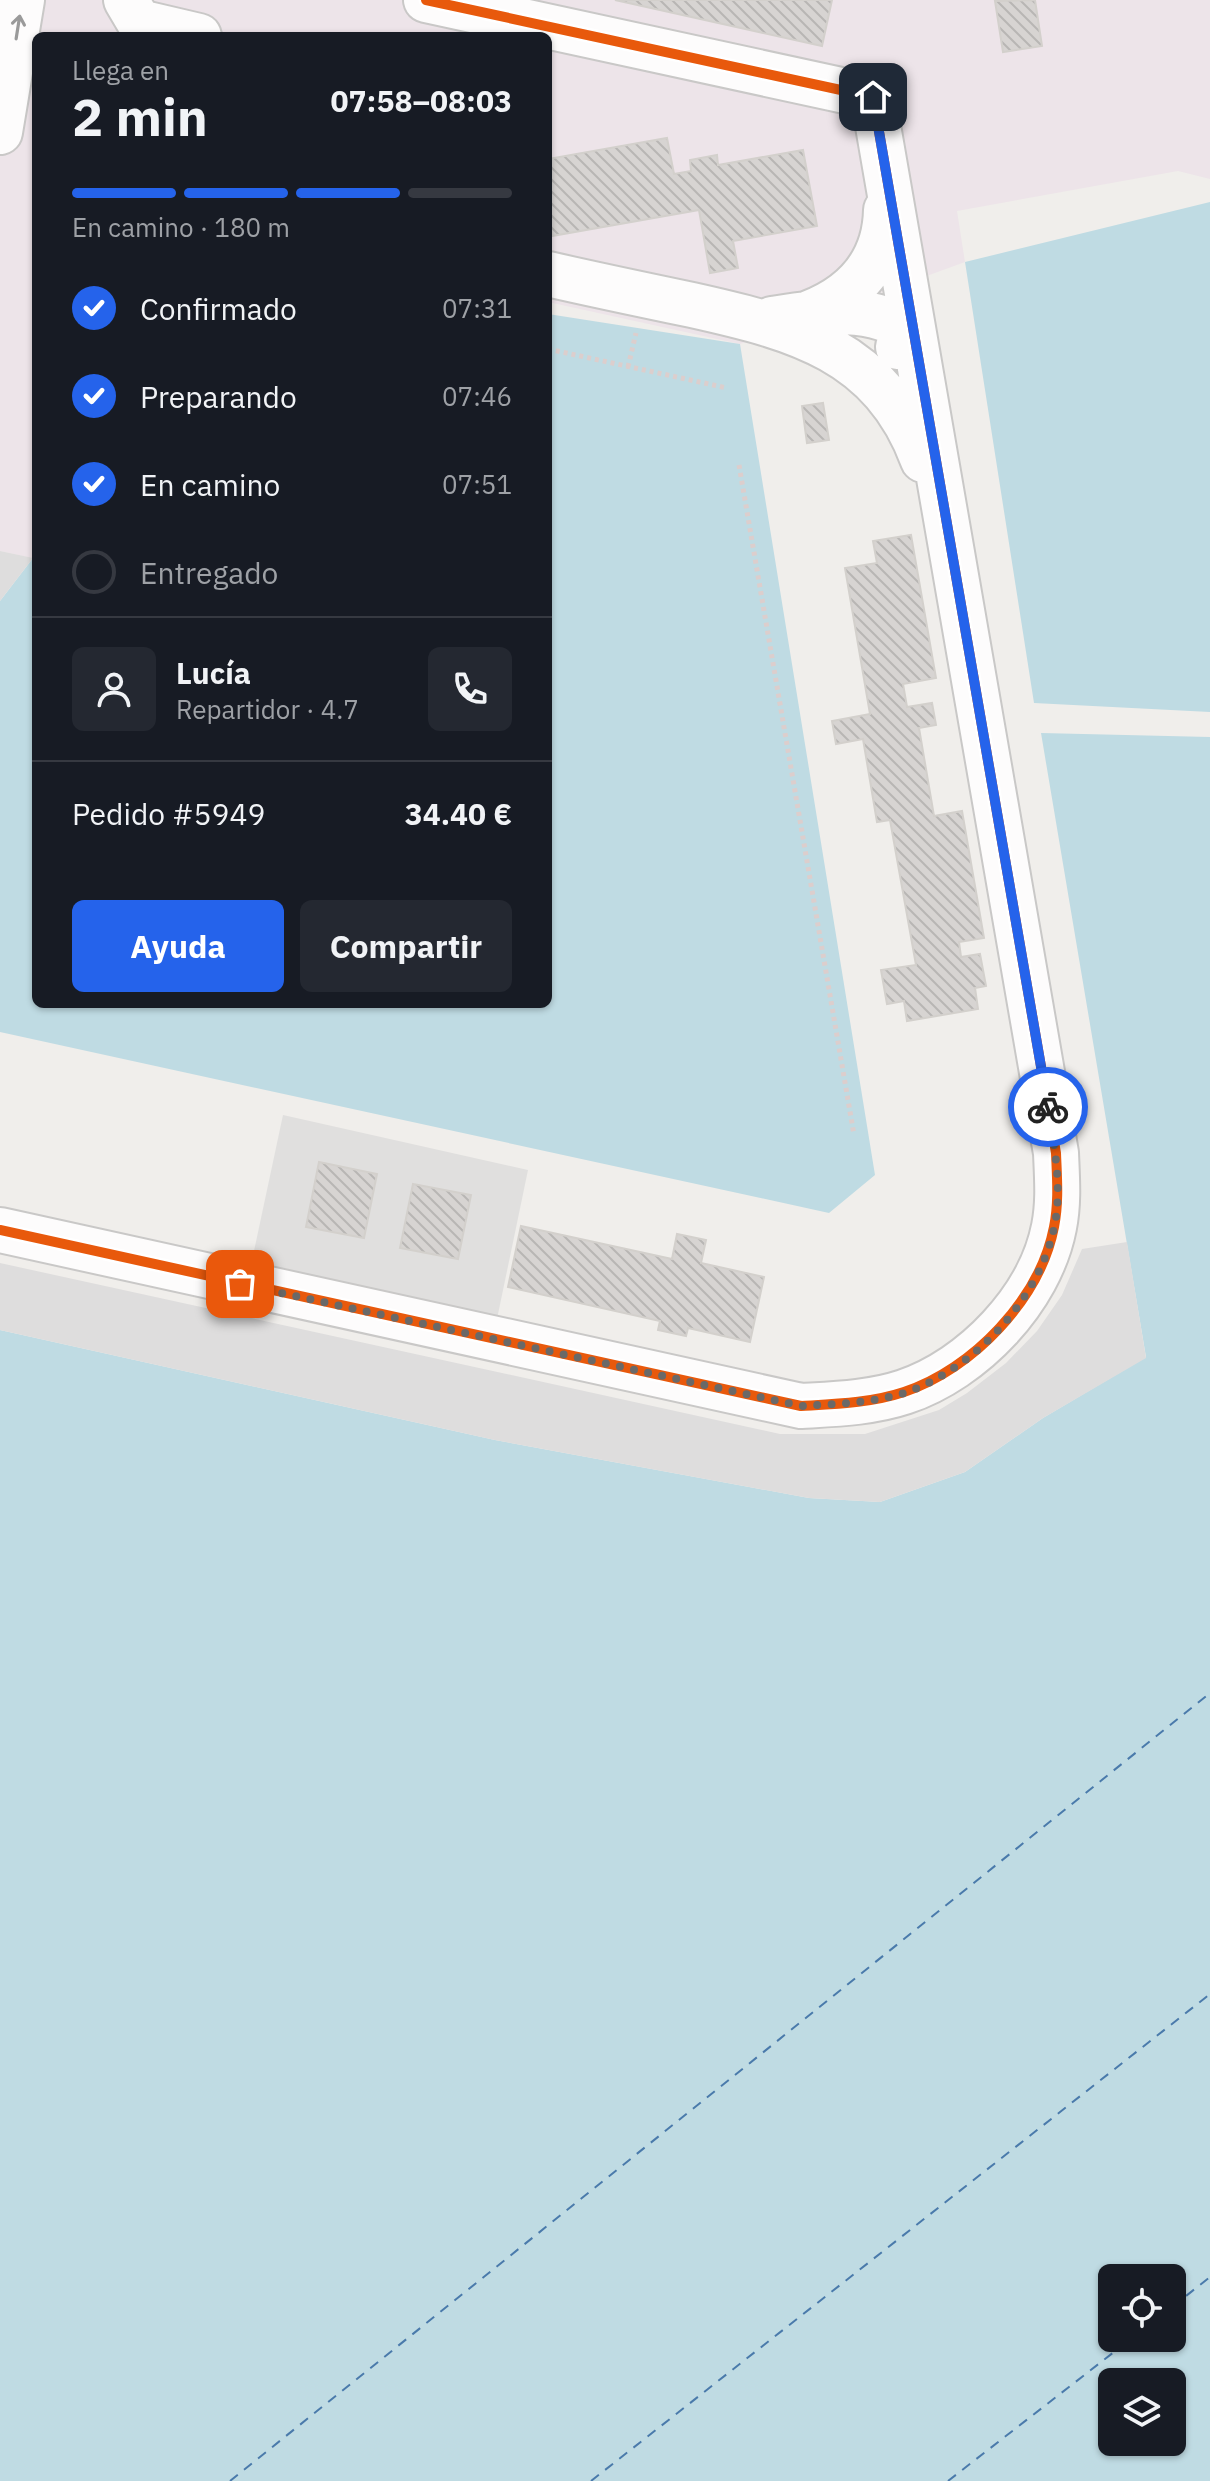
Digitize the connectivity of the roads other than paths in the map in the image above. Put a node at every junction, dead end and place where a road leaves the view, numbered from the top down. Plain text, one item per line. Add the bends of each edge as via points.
1 (22, 0) edge
2 (126, 0) edge
3 (426, 0) edge
4 (182, 32) edge
5 (2, 121) edge
6 (887, 180) junction
7 (552, 275) edge
8 (820, 330) junction
9 (913, 334) junction
10 (944, 514) junction
11 (0, 1230) edge

5 -> 1 street
2 - 4 street via 139,22
3 - 6 street via 873,97
6 - 8 street via 879,252
6 - 9 street
7 - 8 street
8 - 9 street via 875,356 890,352
8 - 10 street via 861,367 904,420
9 - 10 street
10 - 11 street via 1056,1153 1054,1229 1022,1302 985,1343 904,1392 855,1403 801,1406

